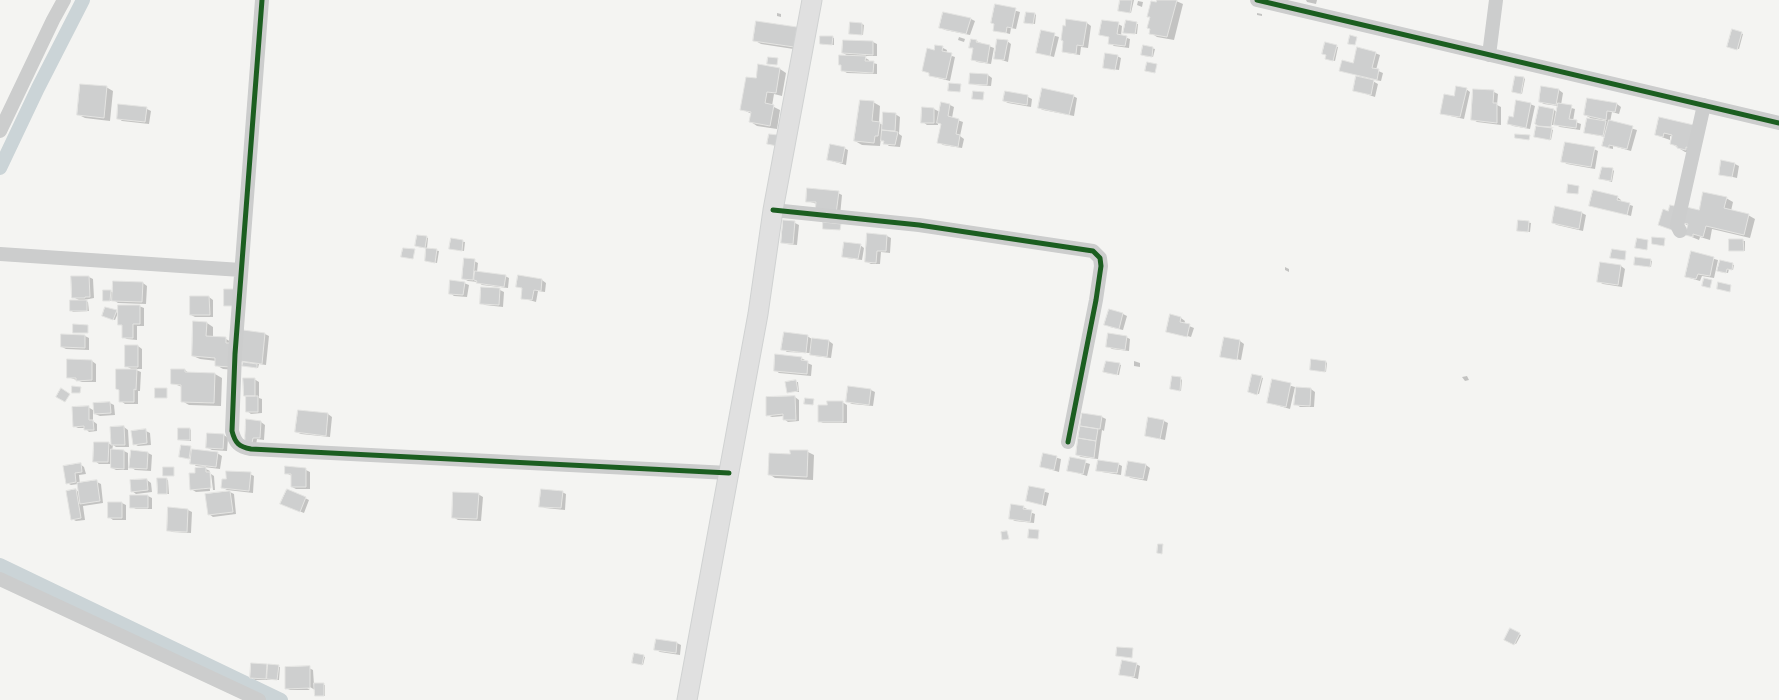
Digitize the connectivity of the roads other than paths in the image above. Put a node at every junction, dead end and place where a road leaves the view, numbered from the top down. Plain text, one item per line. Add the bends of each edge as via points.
1 (64, 0) edge
2 (262, 0) edge
3 (812, 0) edge
4 (1257, 0) edge
5 (1496, 0) edge
6 (1489, 54) junction
7 (1704, 105) junction
8 (1779, 122) edge
9 (0, 131) edge
10 (773, 210) junction
11 (1680, 231) dead end
12 (0, 254) edge
13 (241, 270) junction
14 (1068, 442) dead end
15 (729, 473) junction
16 (0, 579) edge
17 (259, 700) edge
18 (687, 700) edge

1 - 9 street
2 - 13 street
3 - 10 main road
4 - 6 street
5 - 6 street
6 - 7 street
7 - 8 street
7 - 11 street via 1678,225
10 - 14 street via 920,225 1097,254 1101,266 1096,300
10 - 15 main road
12 - 13 street
13 - 15 street via 232,431 240,447
15 - 18 main road
16 - 17 street

